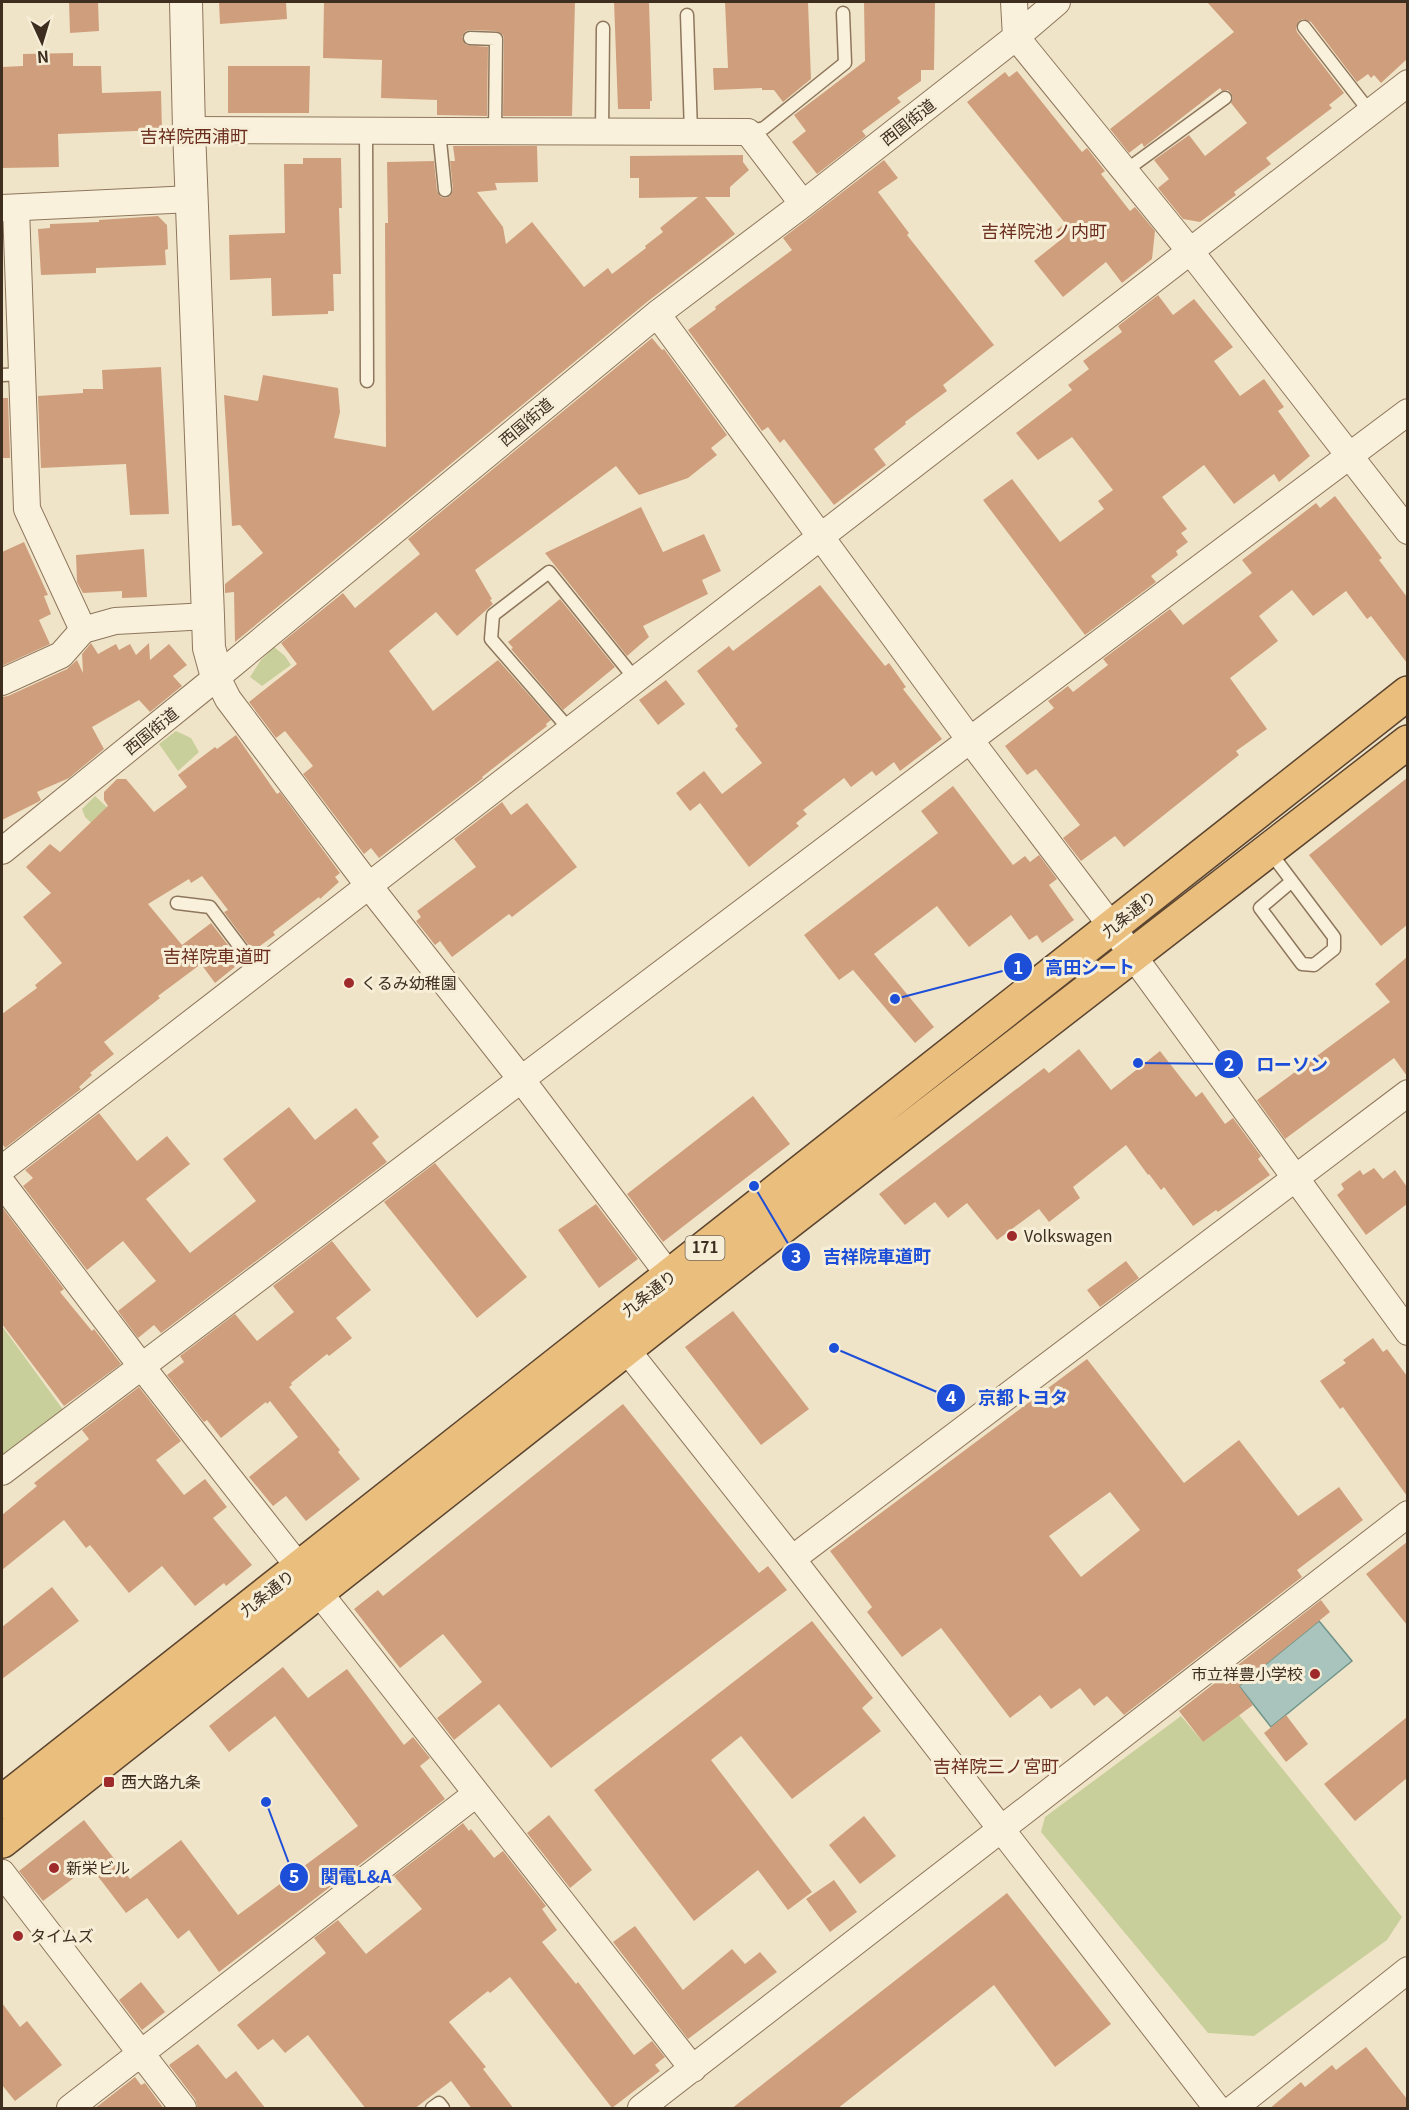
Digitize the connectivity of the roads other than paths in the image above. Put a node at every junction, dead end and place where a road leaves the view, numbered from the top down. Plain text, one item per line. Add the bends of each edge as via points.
1 (186, 2) edge
2 (1014, 2) edge
3 (1057, 2) edge
4 (843, 13) dead end
5 (687, 15) dead end
6 (1304, 27) dead end
7 (603, 28) dead end
8 (1016, 37) junction
9 (470, 38) dead end
10 (1407, 82) edge
11 (1225, 98) dead end
12 (1370, 112) junction
13 (189, 130) junction
14 (366, 131) junction
15 (439, 131) junction
16 (495, 131) junction
17 (602, 132) junction
18 (691, 132) junction
19 (748, 132) junction
20 (1125, 171) junction
21 (445, 190) dead end
22 (192, 199) junction
23 (803, 204) junction
24 (9, 208) edge
25 (1190, 251) junction
26 (657, 314) junction
27 (13, 375) edge
28 (367, 381) dead end
29 (1407, 412) edge
30 (1348, 456) junction
31 (1407, 531) edge
32 (822, 536) junction
33 (208, 616) junction
34 (83, 630) junction
35 (217, 677) junction
36 (636, 680) junction
37 (2, 682) edge
38 (1407, 693) edge
39 (570, 730) junction
40 (970, 740) junction
41 (1407, 742) edge
42 (2, 851) edge
43 (1270, 851) junction
44 (1292, 881) junction
45 (369, 885) junction
46 (177, 903) dead end
47 (1112, 927) junction
48 (1133, 956) junction
49 (258, 971) junction
50 (521, 1079) junction
51 (1407, 1094) edge
52 (2, 1169) edge
53 (1295, 1178) junction
54 (2, 1183) edge
55 (679, 1288) junction
56 (1407, 1332) edge
57 (617, 1337) junction
58 (142, 1367) junction
59 (2, 1472) edge
60 (1407, 1514) edge
61 (792, 1559) junction
62 (309, 1580) junction
63 (476, 1794) junction
64 (2, 1802) edge
65 (1001, 1829) junction
66 (2, 1841) edge
67 (2, 1873) edge
68 (1407, 1970) edge
69 (141, 2054) junction
70 (693, 2069) junction
71 (70, 2109) edge
72 (183, 2109) edge
73 (432, 2109) edge
74 (443, 2109) edge
75 (641, 2109) edge
76 (1216, 2109) edge
77 (1234, 2109) edge

1 - 13 street
2 - 8 street
3 - 8 street, 西国街道
4 - 19 lane via 845,63 764,128
5 - 18 lane
6 - 12 lane
7 - 17 lane
8 - 20 street
8 - 23 street, 西国街道
9 - 16 lane via 496,39
10 - 12 street
11 - 20 lane
12 - 25 street
13 - 14 street
13 - 22 street
14 - 15 street
14 - 28 lane
15 - 16 street
15 - 21 lane
16 - 17 street
17 - 18 street
18 - 19 street
19 - 23 street
20 - 25 street
22 - 24 street
22 - 33 street
23 - 26 street, 西国街道
24 - 27 street
25 - 30 street
25 - 32 street
26 - 32 street
26 - 35 street, 西国街道
27 - 34 street via 27,509
29 - 30 street
30 - 31 street
30 - 40 street
32 - 36 street
32 - 40 street
33 - 34 street via 115,621
33 - 35 street via 209,648
34 - 37 street via 61,655
35 - 42 street, 西国街道
35 - 45 street via 228,699
36 - 39 street
36 - 39 lane via 549,572 493,615 491,639
38 - 47 highway, 九条通り / 171
39 - 45 street
40 - 47 street
40 - 50 street
41 - 43 highway, 九条通り / 171
43 - 44 lane
43 - 48 highway, 九条通り / 171
44 - 44 lane via 1334,937 1334,949 1314,965 1302,964 1260,908
45 - 49 street
45 - 50 street
46 - 49 lane via 210,907
47 - 48 street
47 - 55 highway, 九条通り / 171
48 - 53 street
48 - 55 highway, 九条通り / 171
49 - 52 street
50 - 55 street
50 - 58 street
51 - 53 street
53 - 56 street
53 - 61 street
54 - 58 street
55 - 57 highway, 九条通り / 171
57 - 61 street
57 - 62 highway, 九条通り / 171
58 - 59 street
58 - 62 street
60 - 65 street
61 - 65 street
62 - 63 street
62 - 64 highway, 九条通り / 171
62 - 66 highway, 九条通り / 171
63 - 69 street
63 - 70 street
65 - 70 street
65 - 76 street
67 - 69 street
68 - 77 street
69 - 71 street
69 - 72 street
70 - 75 street
73 - 74 lane via 439,2103

